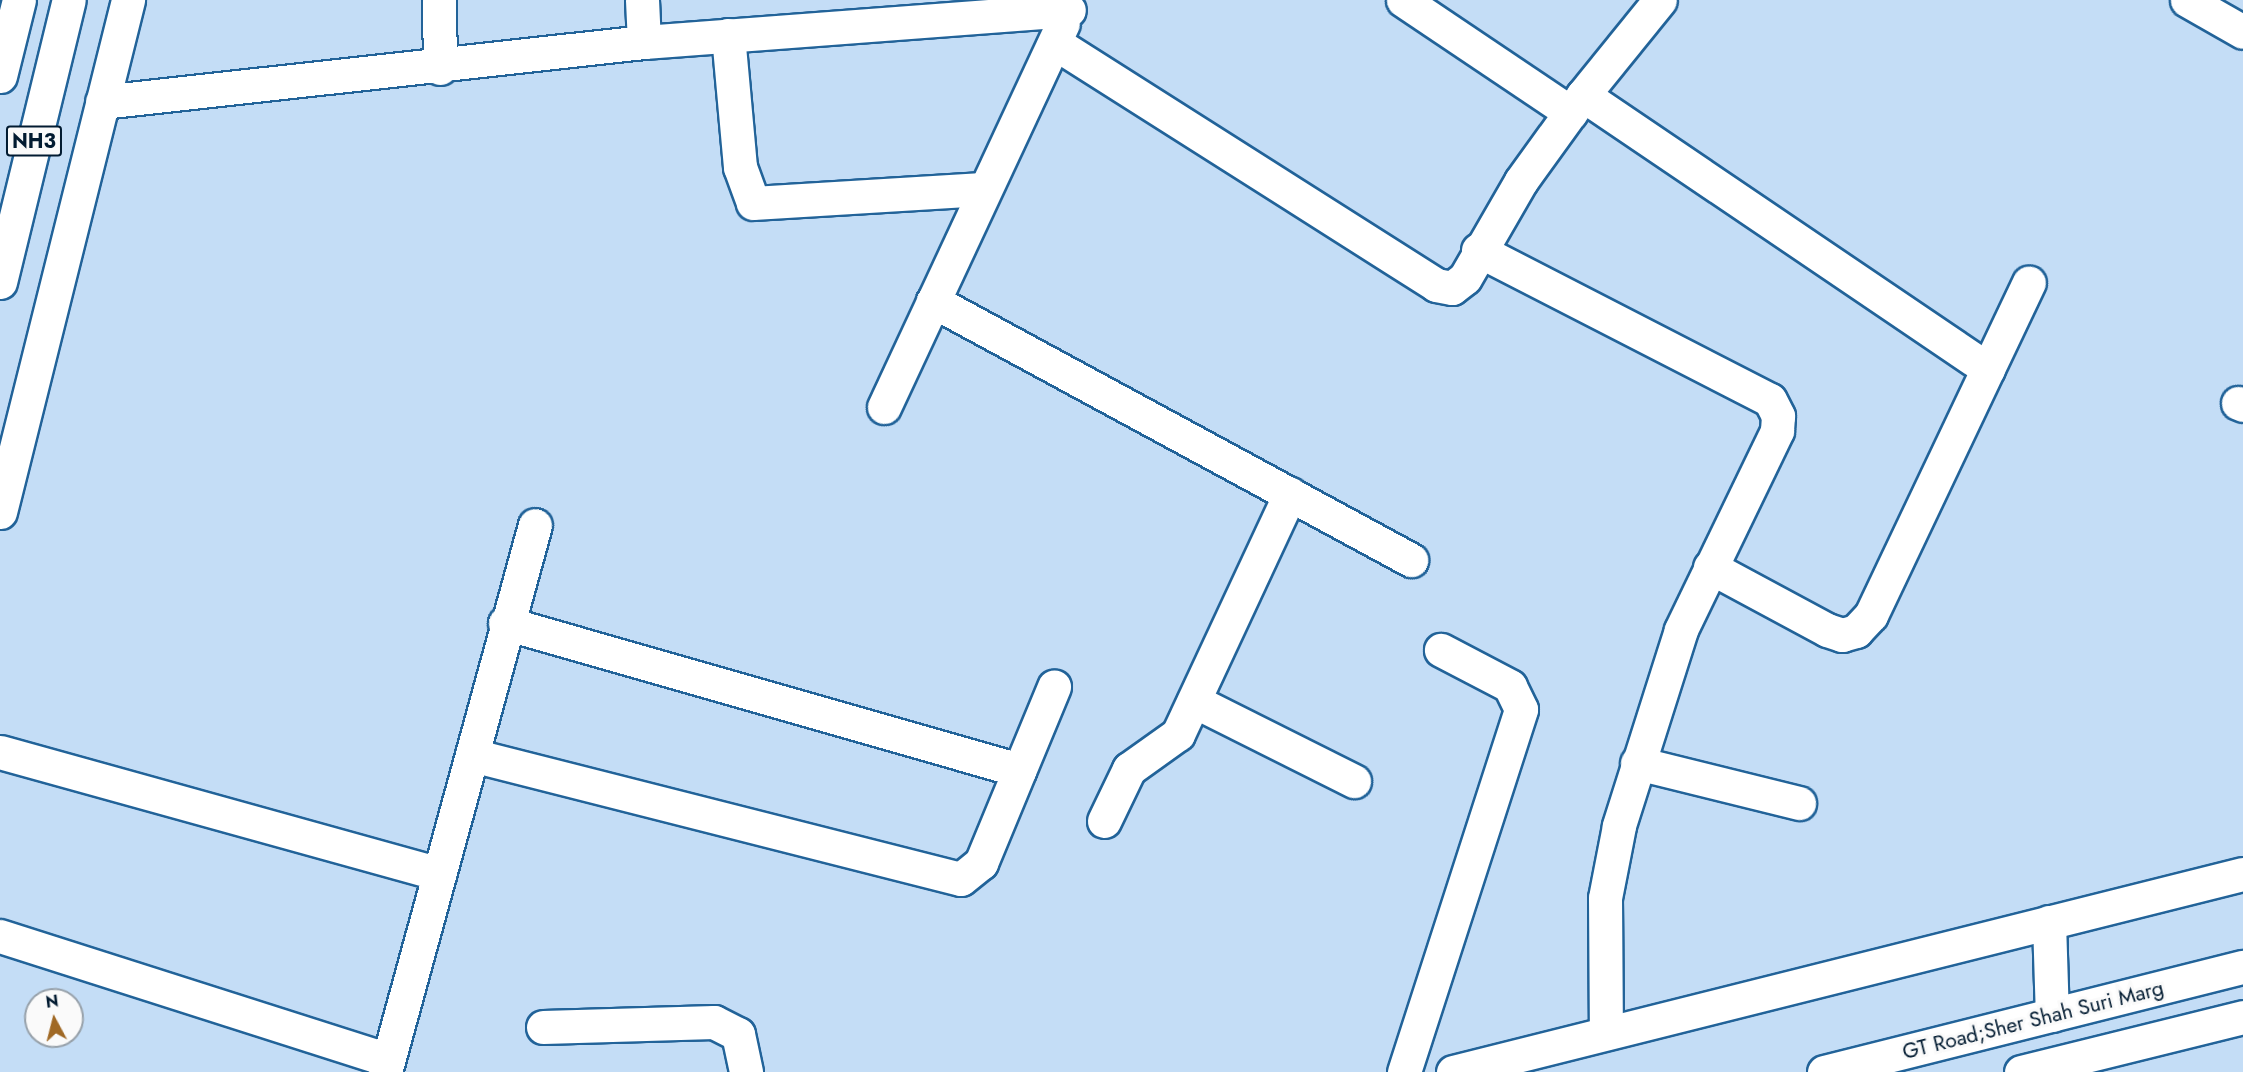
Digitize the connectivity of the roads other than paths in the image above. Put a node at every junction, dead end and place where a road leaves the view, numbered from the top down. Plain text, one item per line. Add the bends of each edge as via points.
1 (19, 0) edge
2 (69, 0) edge
3 (128, 0) edge
4 (440, 0) edge
5 (642, 0) edge
6 (1403, 0) edge
7 (1660, 0) edge
8 (2187, 0) edge
9 (1025, 5) edge
10 (1071, 5) edge
11 (838, 13) edge
12 (2243, 32) edge
13 (728, 35) junction
14 (644, 42) junction
15 (1055, 43) junction
16 (440, 68) junction
17 (0, 76) edge
18 (102, 102) junction
19 (1577, 104) junction
20 (983, 189) junction
21 (1478, 250) junction
22 (0, 282) edge
23 (2029, 283) dead end
24 (933, 302) junction
25 (1988, 369) junction
26 (884, 407) dead end
27 (1290, 494) junction
28 (0, 512) edge
29 (535, 525) dead end
30 (1411, 560) dead end
31 (1710, 567) junction
32 (505, 623) junction
33 (1441, 650) dead end
34 (1054, 687) dead end
35 (1194, 701) junction
36 (0, 752) edge
37 (472, 755) junction
38 (1637, 763) junction
39 (1019, 770) junction
40 (1354, 781) dead end
41 (1800, 803) dead end
42 (1104, 821) dead end
43 (439, 874) junction
44 (2243, 874) edge
45 (2049, 921) junction
46 (0, 936) edge
47 (2243, 967) edge
48 (2052, 1015) junction
49 (2243, 1017) edge
50 (543, 1027) dead end
51 (1606, 1033) junction
52 (387, 1066) edge
53 (746, 1072) edge
54 (1404, 1072) edge
55 (1453, 1072) edge
56 (1824, 1072) edge
57 (2021, 1072) edge

1 - 17 main road
2 - 22 main road, NH3
3 - 18 main road
4 - 16 main road
5 - 14 main road
6 - 19 main road
7 - 19 main road
8 - 12 main road
9 - 10 main road
9 - 11 main road
10 - 15 main road
11 - 13 main road
13 - 14 main road
13 - 20 main road via 740,167 753,202 770,206
14 - 16 main road
15 - 20 main road
15 - 21 main road via 1436,285 1452,288 1465,278
16 - 18 main road
18 - 28 main road
19 - 21 main road
19 - 25 main road
20 - 24 main road
21 - 31 main road via 1770,400 1778,416 1777,431
23 - 25 main road
24 - 26 main road
24 - 27 main road
25 - 31 main road via 1871,615 1856,631 1842,635 1827,630
27 - 30 main road
27 - 35 main road
29 - 32 main road
31 - 38 main road via 1681,630
32 - 37 main road
32 - 39 main road
33 - 54 main road via 1510,686 1521,709
34 - 39 main road
35 - 40 main road
35 - 42 main road via 1178,734 1129,769
36 - 43 main road
37 - 39 main road via 945,879 961,879 981,863
37 - 43 main road
38 - 41 main road
38 - 51 main road via 1605,898
43 - 52 main road
44 - 45 main road
45 - 48 main road
45 - 51 main road
46 - 52 main road
47 - 48 main road, GT Road;Sher Shah Suri Marg
48 - 56 main road, GT Road;Sher Shah Suri Marg
49 - 57 main road
50 - 53 main road via 714,1022 738,1034
51 - 55 main road

